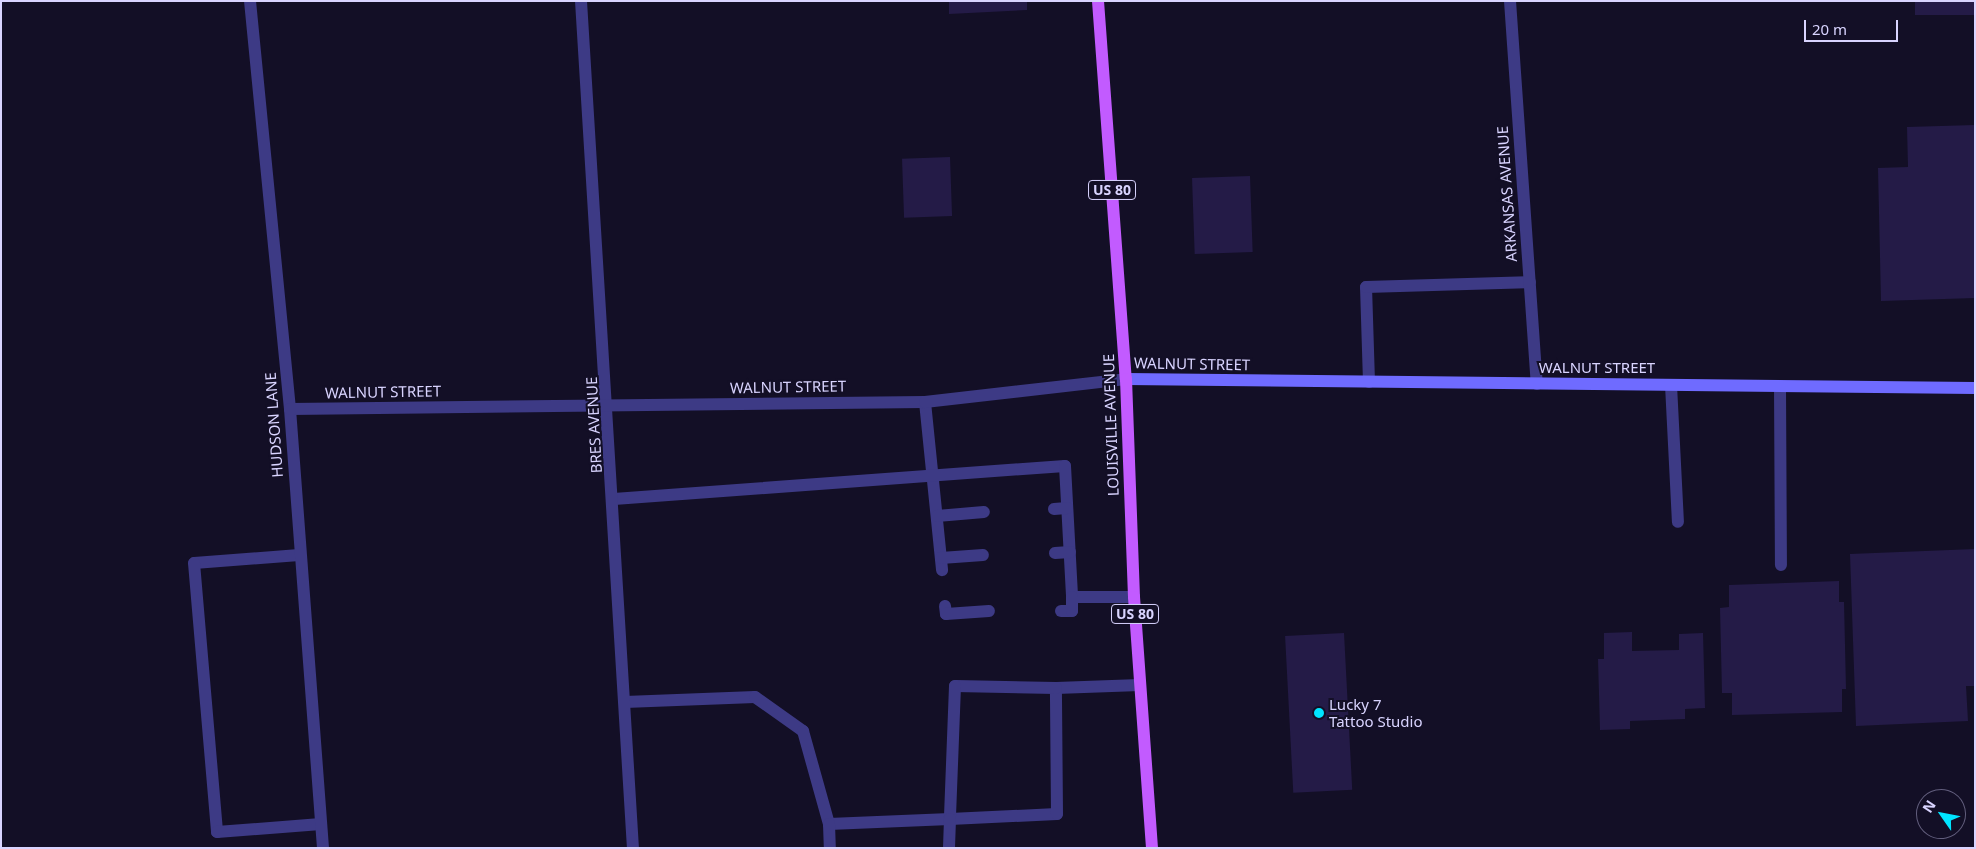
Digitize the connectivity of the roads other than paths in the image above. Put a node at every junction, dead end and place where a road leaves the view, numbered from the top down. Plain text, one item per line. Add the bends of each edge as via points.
1 (250, 1) edge
2 (582, 1) edge
3 (1098, 1) edge
4 (1510, 1) edge
5 (1530, 282) junction
6 (1126, 379) junction
7 (1369, 382) junction
8 (1537, 384) junction
9 (1671, 385) junction
10 (1780, 386) junction
11 (1975, 388) edge
12 (926, 402) junction
13 (610, 406) junction
14 (290, 409) junction
15 (933, 476) junction
16 (614, 499) junction
17 (984, 512) dead end
18 (937, 516) junction
19 (1678, 522) dead end
20 (1070, 552) junction
21 (1055, 553) dead end
22 (299, 555) junction
23 (983, 555) dead end
24 (1781, 565) dead end
25 (1072, 597) junction
26 (1134, 597) junction
27 (945, 606) dead end
28 (1061, 611) dead end
29 (990, 612) dead end
30 (1140, 685) junction
31 (1056, 688) junction
32 (625, 702) junction
33 (950, 819) junction
34 (321, 824) junction
35 (829, 824) junction
36 (323, 848) edge
37 (633, 848) edge
38 (830, 848) edge
39 (949, 848) edge
40 (1152, 848) edge

1 - 14 street, HUDSON LANE
2 - 13 street, BRES AVENUE
3 - 6 main road, LOUISVILLE AVENUE / US 80
4 - 5 street, ARKANSAS AVENUE
5 - 7 street via 1366,287
5 - 8 street, ARKANSAS AVENUE
6 - 7 street, WALNUT STREET
6 - 12 street, WALNUT STREET
6 - 26 main road, LOUISVILLE AVENUE / US 80
7 - 8 street, WALNUT STREET
8 - 9 street, WALNUT STREET
9 - 10 street, WALNUT STREET
9 - 19 street
10 - 11 street, WALNUT STREET
10 - 24 street
12 - 13 street, WALNUT STREET
12 - 15 street
13 - 14 street, WALNUT STREET
13 - 16 street, BRES AVENUE
14 - 22 street, HUDSON LANE
15 - 16 street
15 - 18 street
15 - 20 street via 1065,466 1061,509
16 - 32 street, BRES AVENUE
17 - 18 street
18 - 23 street via 941,564
20 - 21 street
20 - 25 street
22 - 34 street, HUDSON LANE
22 - 34 street via 194,563 217,832
25 - 26 street
25 - 28 street via 1072,611
26 - 30 main road, LOUISVILLE AVENUE / US 80
27 - 29 street via 946,614
30 - 31 street
30 - 40 main road, LOUISVILLE AVENUE / US 80
31 - 33 street via 1057,814
31 - 33 street via 955,686
32 - 35 street via 756,697 803,731
32 - 37 street, BRES AVENUE
33 - 35 street
33 - 39 street
34 - 36 street, HUDSON LANE
35 - 38 street

